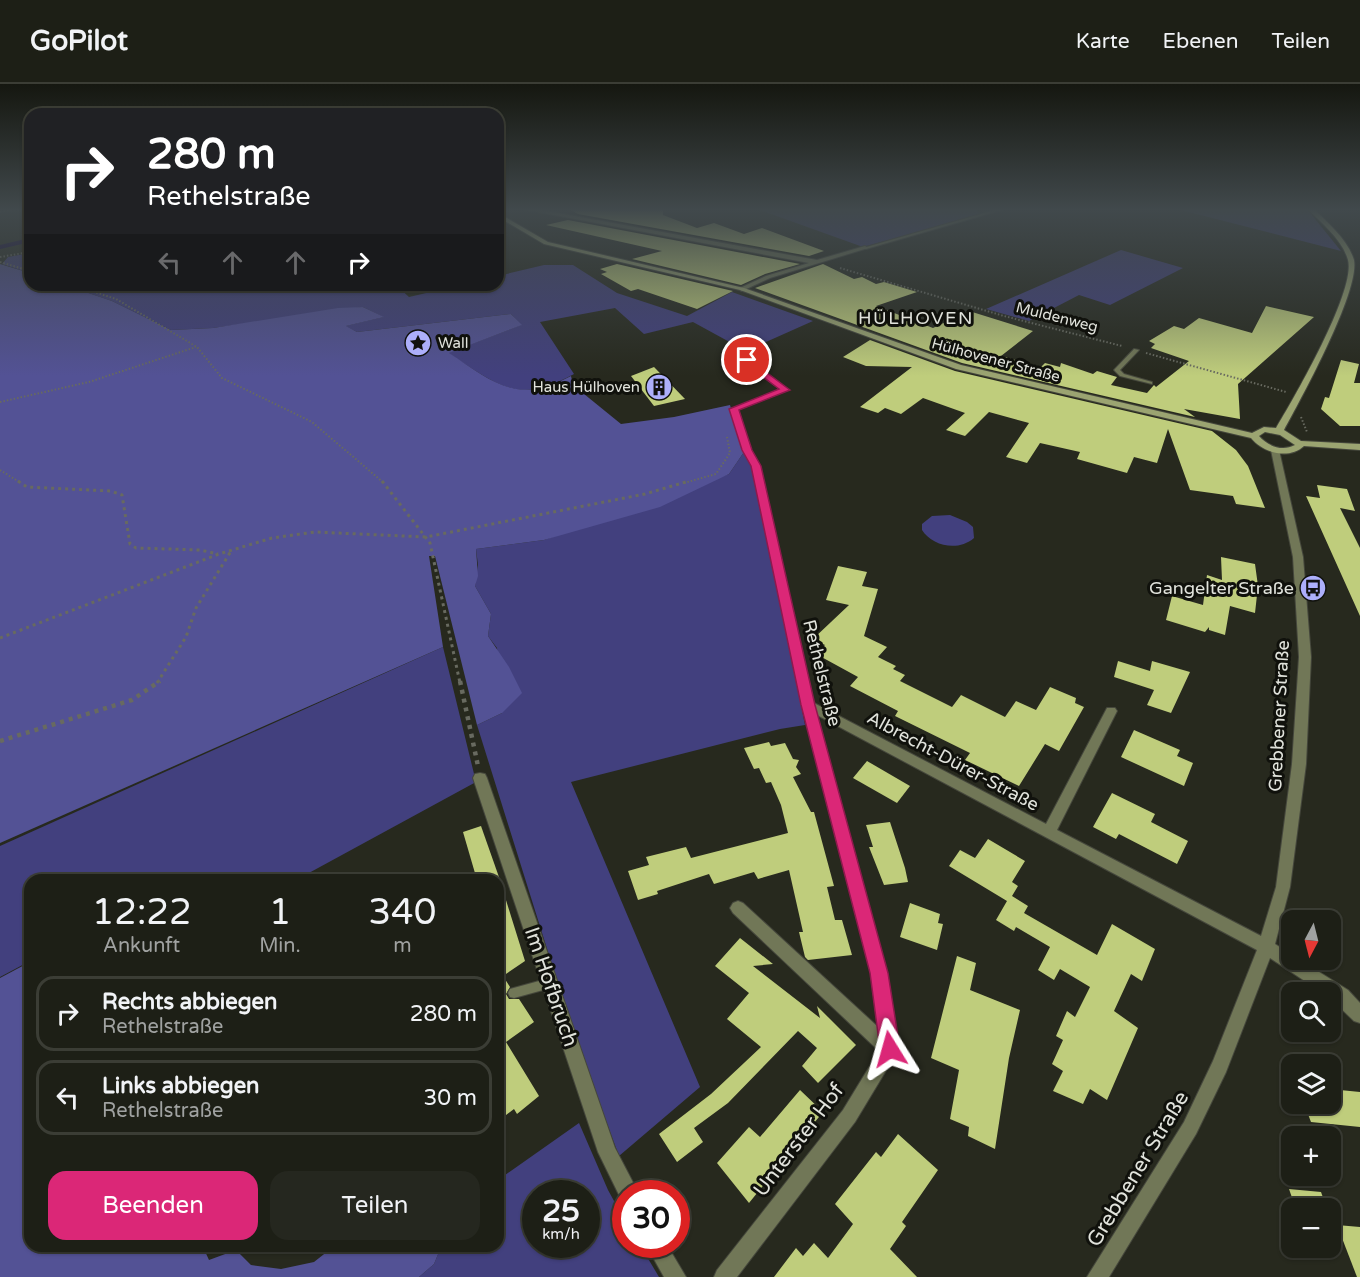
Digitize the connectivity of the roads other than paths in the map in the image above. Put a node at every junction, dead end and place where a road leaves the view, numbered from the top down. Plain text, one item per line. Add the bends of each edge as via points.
1 (638, 265) edge
2 (808, 265) edge
3 (1351, 265) edge
4 (742, 290) junction
5 (1136, 350) road end
6 (747, 360) dead end
7 (1150, 383) dead end
8 (1279, 432) junction
9 (1254, 436) junction
10 (1299, 443) junction
11 (1360, 447) edge
12 (1275, 450) junction
13 (808, 705) junction
14 (1111, 711) dead end
15 (480, 778) road end
16 (1049, 832) junction
17 (738, 908) dead end
18 (1266, 947) junction
19 (550, 983) junction
20 (514, 993) dead end
21 (1360, 1015) edge
22 (890, 1049) junction
23 (622, 1180) edge
24 (664, 1258) edge
25 (676, 1277) edge
26 (724, 1277) edge
27 (1097, 1277) edge

1 - 4 main road, Hülhovener Straße
2 - 4 street
3 - 8 main road via 1348,288 1300,396
4 - 9 main road, Hülhovener Straße via 959,367
5 - 7 lane via 1117,370
6 - 13 lane, Rethelstraße via 785,390 734,409 756,466
8 - 9 main road via 1261,430
8 - 10 main road
9 - 12 main road via 1260,444
10 - 11 main road
10 - 12 main road via 1294,450
12 - 18 street, Grebbener Straße via 1298,557 1305,657 1299,764 1282,887
13 - 16 street, Albrecht-Dürer-Straße
13 - 22 street, Rethelstraße via 879,973
14 - 16 street, Albrecht-Dürer-Straße
15 - 19 street, Im Hofbruch
16 - 18 street, Albrecht-Dürer-Straße
17 - 22 street
18 - 21 street via 1342,996
18 - 27 street, Grebbener Straße via 1220,1066 1190,1128
19 - 20 lane
19 - 23 street, Im Hofbruch via 607,1152
22 - 26 street, Unterster Hof via 849,1116
24 - 25 street

